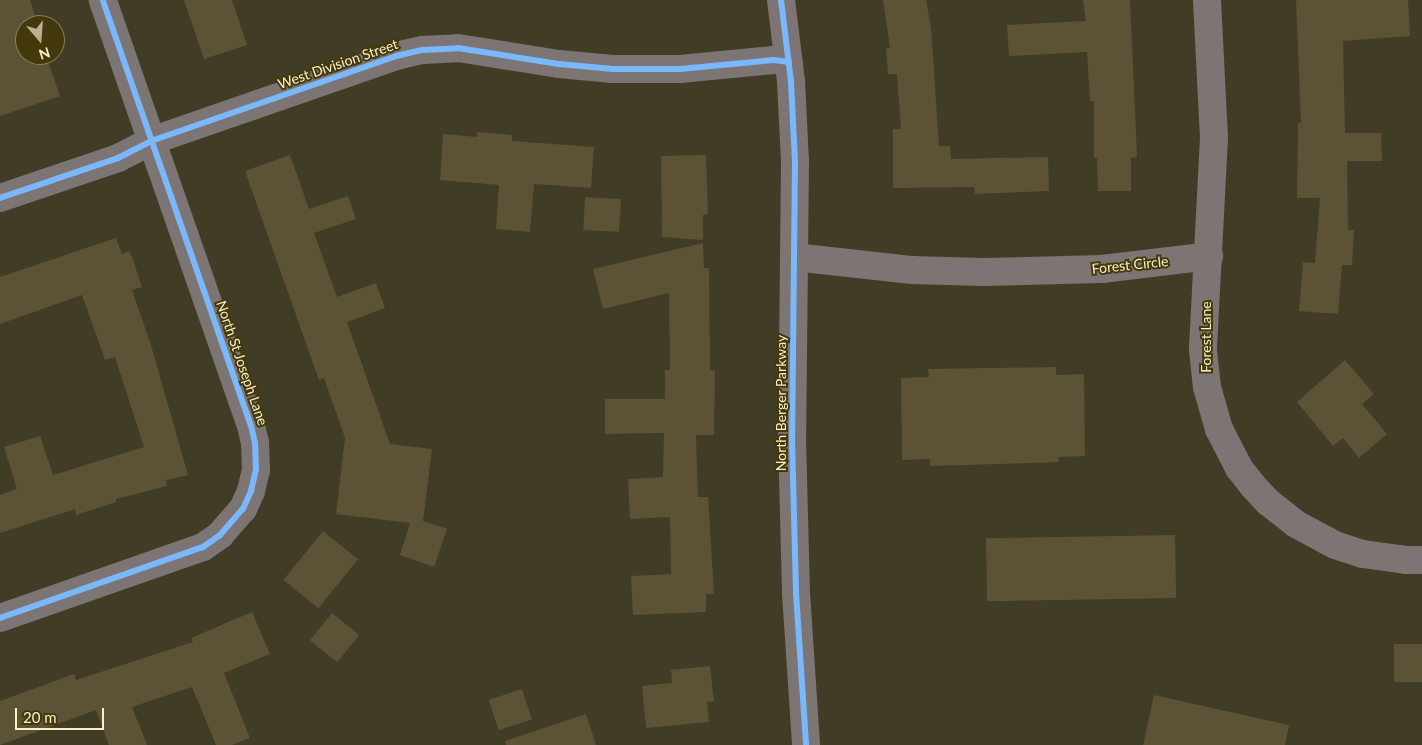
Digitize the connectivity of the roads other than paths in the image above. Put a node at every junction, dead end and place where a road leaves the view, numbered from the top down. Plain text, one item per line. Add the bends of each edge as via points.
1 (103, 0) edge
2 (781, 0) edge
3 (1207, 0) edge
4 (789, 62) junction
5 (151, 141) junction
6 (0, 198) edge
7 (1209, 256) junction
8 (794, 257) junction
9 (1422, 560) edge
10 (0, 618) edge
11 (806, 745) edge

1 - 5 street, North St Joseph Lane
2 - 4 street, North Berger Parkway
3 - 7 street via 1214,138
4 - 5 street, West Division Street via 774,60 680,69 613,69 458,48 423,50 396,56
4 - 8 street, North Berger Parkway via 795,162
5 - 6 street, West Division Street via 118,158
5 - 10 street, North St Joseph Lane via 252,431 256,464 251,491 243,510 230,526 203,547
7 - 8 street, Forest Circle via 1102,269 983,272 893,269
7 - 9 street, Forest Lane via 1204,350 1207,387 1219,429 1244,474 1279,511 1322,539 1363,554
8 - 11 street, North Berger Parkway via 794,506

